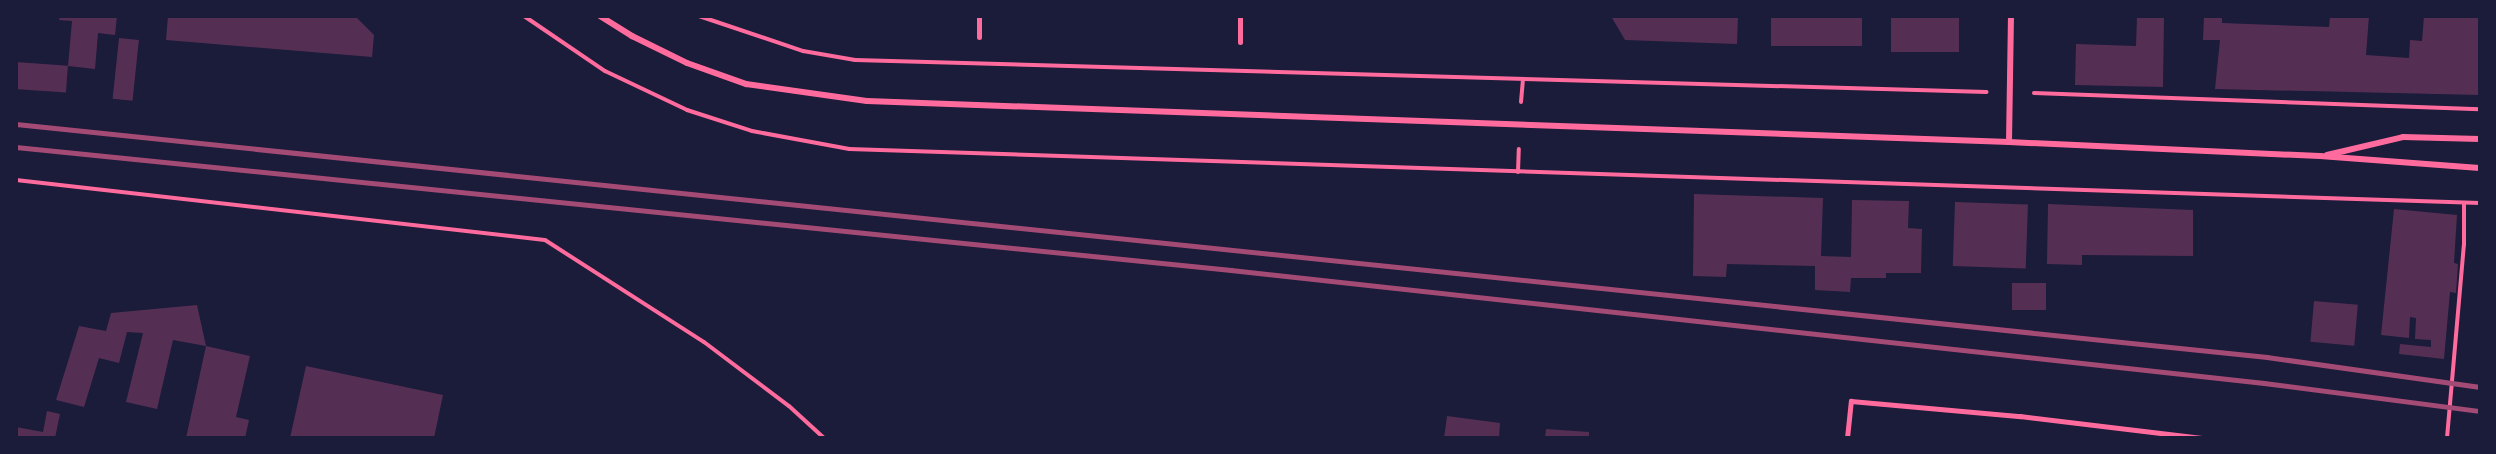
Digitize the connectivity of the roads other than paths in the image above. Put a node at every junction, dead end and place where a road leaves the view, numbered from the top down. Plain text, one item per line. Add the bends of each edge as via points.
1 (600, 16) edge
2 (979, 16) edge
3 (1240, 16) edge
4 (2011, 16) edge
5 (979, 37) dead end
6 (1240, 42) dead end
7 (2480, 139) edge
8 (2009, 142) junction
9 (2320, 156) junction
10 (2480, 168) edge
11 (1847, 438) edge
12 (2202, 438) edge

1 - 8 street via 687,63 746,84 867,101
2 - 5 street
3 - 6 street
4 - 8 street
7 - 9 street via 2403,137
8 - 9 street
9 - 10 street
11 - 12 lane via 1851,401

